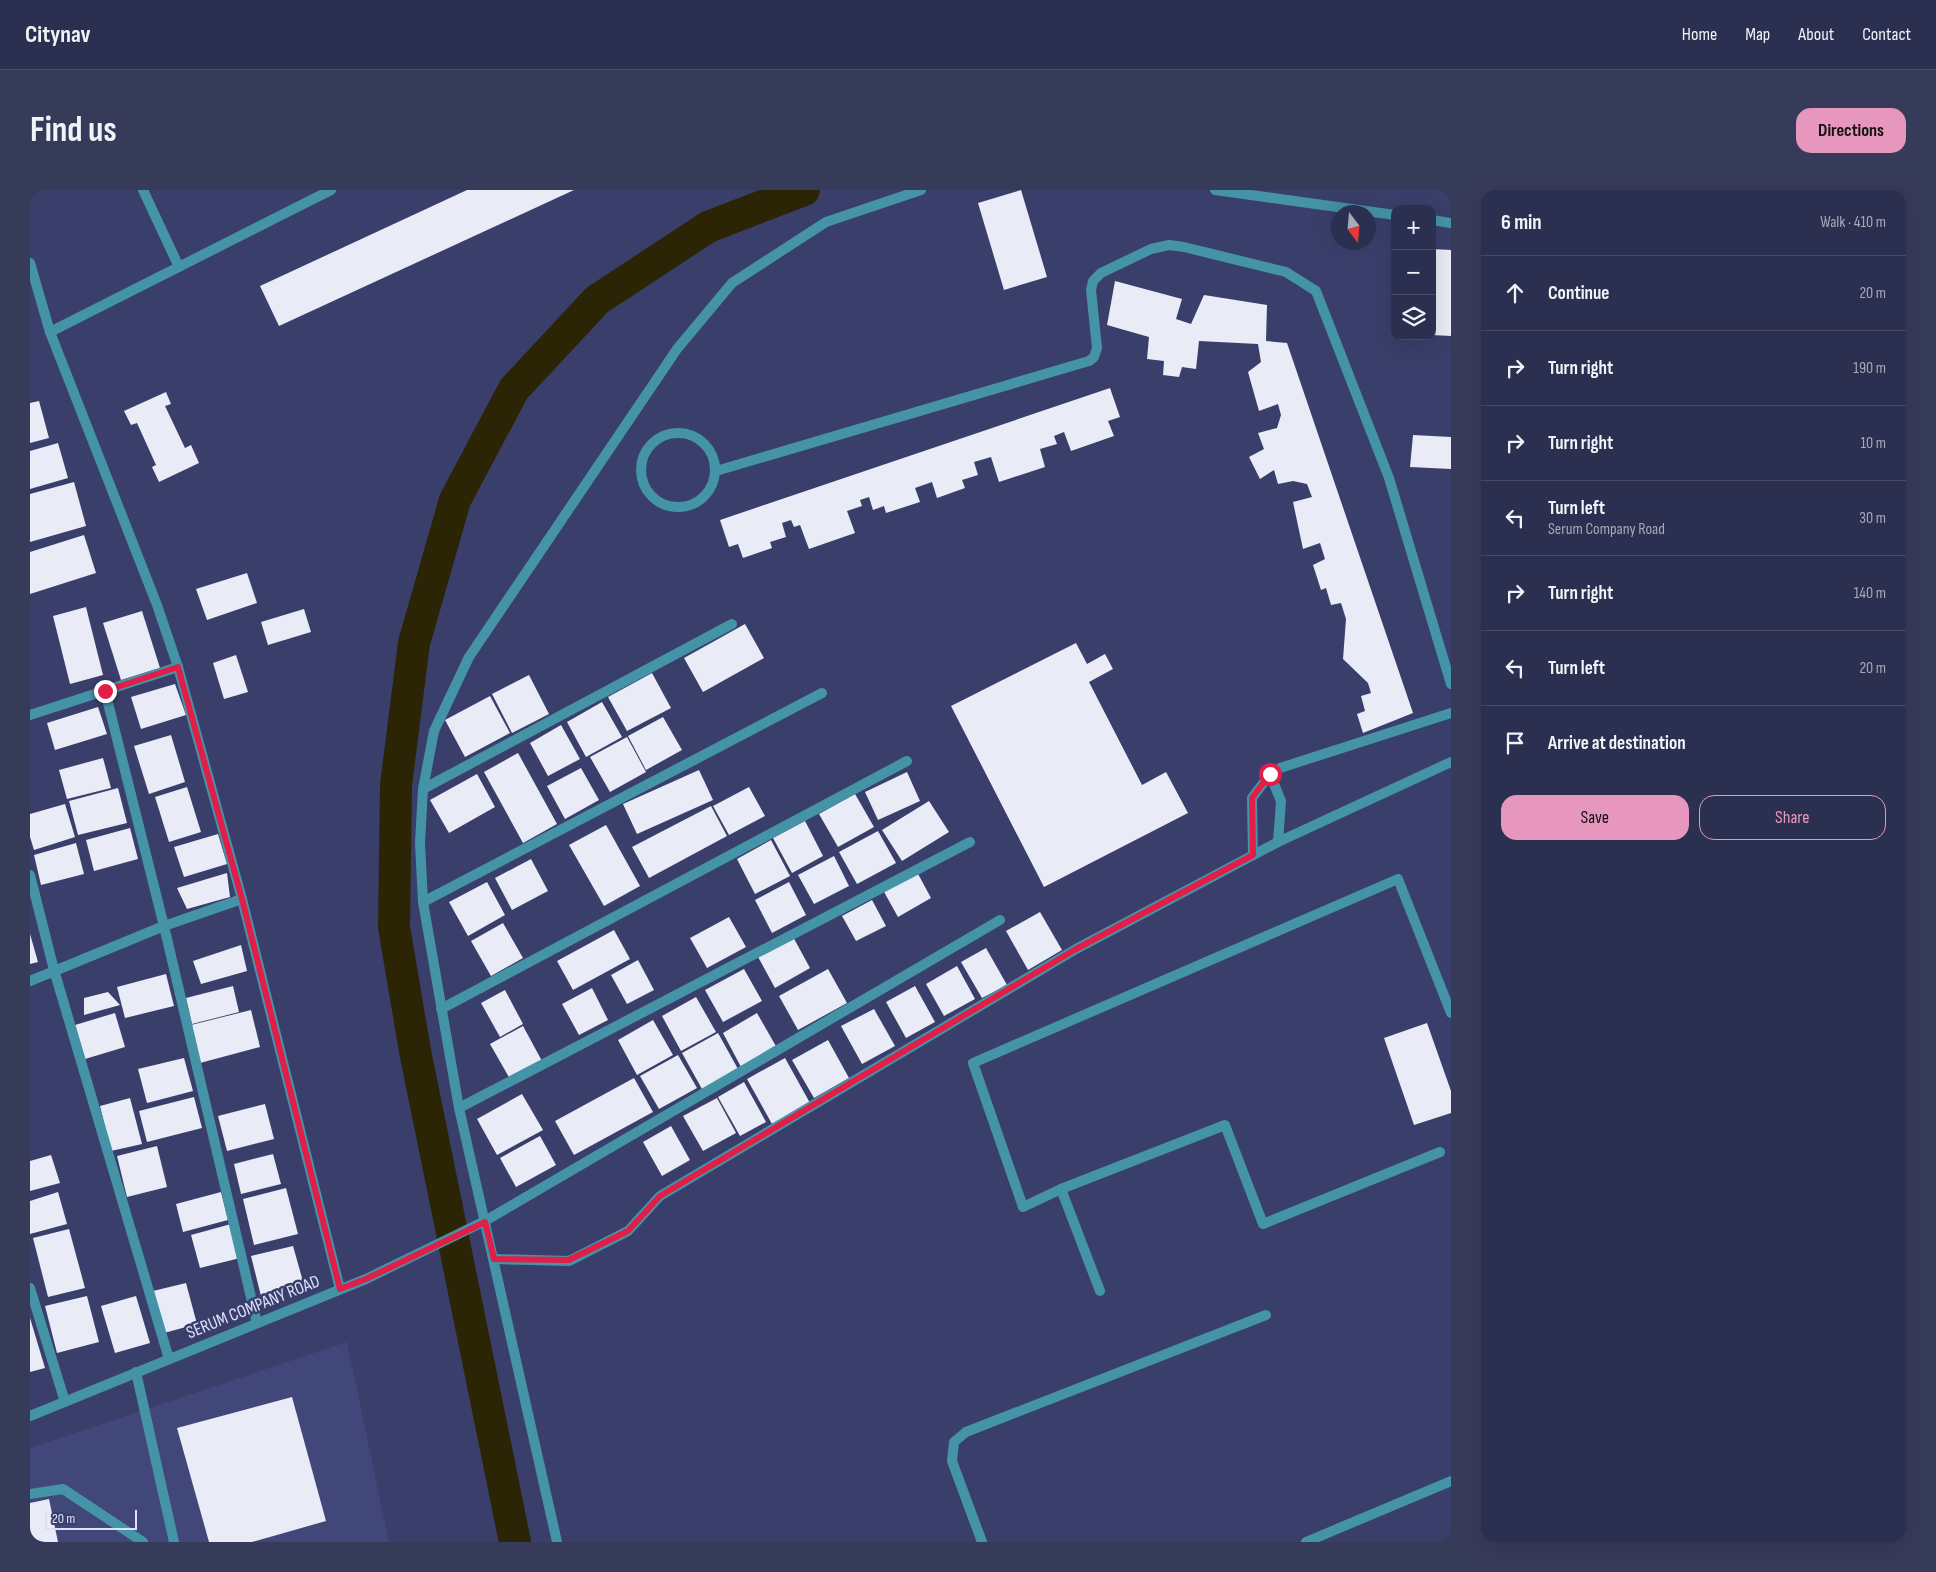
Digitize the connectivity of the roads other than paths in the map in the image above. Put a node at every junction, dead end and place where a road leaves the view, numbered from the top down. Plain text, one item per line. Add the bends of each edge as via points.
1 (143, 190) edge
2 (331, 190) edge
3 (921, 190) edge
4 (1215, 190) edge
5 (1391, 214) edge
6 (1436, 221) edge
7 (1451, 223) edge
8 (30, 263) edge
9 (179, 267) junction
10 (50, 332) junction
11 (716, 471) junction
12 (732, 624) dead end
13 (178, 667) junction
14 (1451, 684) edge
15 (105, 691) junction
16 (822, 693) dead end
17 (1451, 714) edge
18 (30, 715) edge
19 (907, 761) dead end
20 (1451, 762) edge
21 (1270, 774) junction
22 (423, 789) junction
23 (970, 842) dead end
24 (1278, 842) junction
25 (1253, 855) junction
26 (30, 875) edge
27 (242, 899) junction
28 (423, 902) junction
29 (1000, 920) dead end
30 (164, 926) junction
31 (54, 970) junction
32 (30, 981) edge
33 (441, 1009) junction
34 (1451, 1013) edge
35 (459, 1108) junction
36 (1440, 1152) dead end
37 (1061, 1189) junction
38 (485, 1222) junction
39 (494, 1259) junction
40 (30, 1288) edge
41 (340, 1289) junction
42 (1100, 1291) dead end
43 (1266, 1315) dead end
44 (257, 1323) junction
45 (169, 1359) junction
46 (136, 1372) junction
47 (65, 1402) junction
48 (30, 1416) edge
49 (1451, 1481) edge
50 (30, 1494) edge
51 (143, 1542) edge
52 (174, 1542) edge
53 (558, 1542) edge
54 (982, 1542) edge
55 (1306, 1542) edge

1 - 9 street
2 - 9 street
3 - 22 street via 826,222 732,283 678,349 469,657 434,731
4 - 5 street
6 - 7 street
8 - 10 street
9 - 10 street
10 - 13 street via 157,605
11 - 11 street via 709,490 701,499 678,507 655,500 645,485 641,467 651,446 661,438 684,434 706,446
11 - 14 street via 1089,361 1097,348 1091,290 1093,281 1101,273 1151,249 1169,245 1184,247 1286,272 1316,291 1389,478
12 - 22 street
13 - 15 street
13 - 27 street
15 - 18 street
15 - 30 street
16 - 28 street
17 - 21 street via 1280,768
19 - 33 street
20 - 24 street
21 - 24 street via 1280,801
21 - 25 street via 1252,798
22 - 28 street via 420,843
23 - 35 street
24 - 25 street
25 - 39 street via 1076,949 660,1196 628,1231 569,1260
26 - 31 street
27 - 30 street
27 - 41 street
28 - 33 street
29 - 38 street, SERUM COMPANY ROAD
30 - 31 street
30 - 44 street
31 - 32 street
31 - 45 street
33 - 35 street
34 - 37 street via 1398,879 973,1063 1023,1207
35 - 38 street
36 - 37 street via 1263,1224 1224,1125
37 - 42 street
38 - 39 street
38 - 41 street, SERUM COMPANY ROAD
39 - 53 street
40 - 47 street
41 - 44 street, SERUM COMPANY ROAD
43 - 54 street via 966,1432 954,1442 952,1461
44 - 45 street, SERUM COMPANY ROAD
45 - 46 street, SERUM COMPANY ROAD
46 - 47 street, SERUM COMPANY ROAD
46 - 52 street
47 - 48 street, SERUM COMPANY ROAD
49 - 55 street
50 - 51 street via 63,1489

